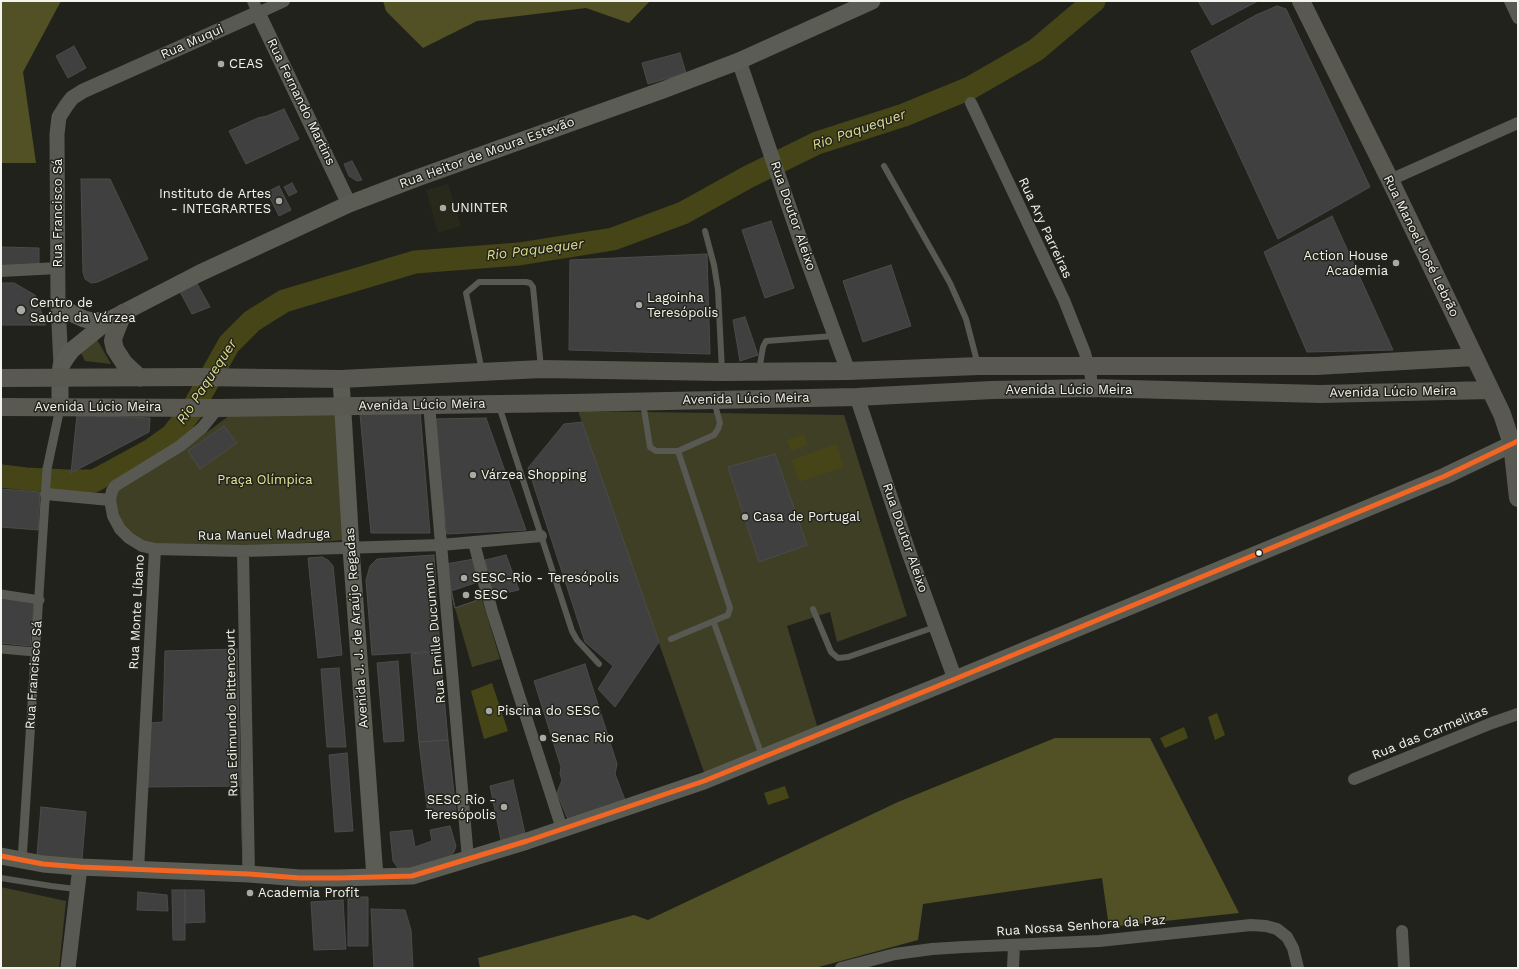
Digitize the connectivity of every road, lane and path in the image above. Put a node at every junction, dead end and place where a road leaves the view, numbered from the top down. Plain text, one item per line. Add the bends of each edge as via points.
1 (284, 1) edge
2 (872, 1) edge
3 (1301, 1) edge
4 (1510, 1) edge
5 (255, 7) edge
6 (1518, 18) edge
7 (740, 61) junction
8 (101, 82) joint
9 (971, 103) dead end
10 (1518, 123) edge
11 (884, 166) dead end
12 (1390, 180) junction
13 (349, 204) junction
14 (705, 231) dead end
15 (58, 268) junction
16 (1, 271) edge
17 (58, 303) junction
18 (116, 316) junction
19 (834, 336) junction
20 (1474, 357) junction
21 (978, 366) junction
22 (1089, 366) junction
23 (1316, 366) junction
24 (542, 369) junction
25 (482, 371) junction
26 (848, 371) junction
27 (61, 372) junction
28 (722, 372) junction
29 (759, 372) junction
30 (1, 378) edge
31 (140, 378) junction
32 (341, 379) junction
33 (1091, 388) junction
34 (1490, 390) junction
35 (1320, 394) junction
36 (858, 397) junction
37 (714, 400) junction
38 (642, 401) junction
39 (498, 403) junction
40 (429, 404) junction
41 (342, 406) junction
42 (1, 407) edge
43 (212, 407) junction
44 (60, 408) junction
45 (1515, 443) edge
46 (678, 450) junction
47 (46, 491) junction
48 (1518, 498) edge
49 (110, 500) junction
50 (541, 536) junction
51 (474, 543) junction
52 (441, 545) junction
53 (351, 548) junction
54 (155, 549) junction
55 (243, 551) junction
56 (1, 594) edge
57 (40, 600) junction
58 (813, 609) dead end
59 (714, 623) junction
60 (937, 627) junction
61 (671, 639) dead end
62 (1, 649) edge
63 (35, 652) junction
64 (599, 664) dead end
65 (955, 679) junction
66 (1518, 714) edge
67 (763, 757) junction
68 (1354, 779) dead end
69 (562, 829) junction
70 (1, 856) edge
71 (468, 859) junction
72 (22, 860) junction
73 (80, 867) junction
74 (138, 870) junction
75 (249, 874) junction
76 (375, 877) junction
77 (1, 878) edge
78 (76, 889) junction
79 (1402, 931) dead end
80 (1014, 945) junction
81 (68, 968) edge
82 (841, 968) edge
83 (1013, 968) edge
84 (1298, 968) edge
85 (1404, 968) edge

1 - 5 street, Rua Muqui
2 - 7 main road, Rua Heitor de Moura Estevão
3 - 12 main road, Rua Manoel José Lebrão
4 - 6 street
5 - 8 street, Rua Muqui
5 - 13 street, Rua Fernando Martins
7 - 13 main road, Rua Heitor de Moura Estevão
7 - 19 street, Rua Doutor Aleixo
8 - 15 street, Rua Francisco Sá via 72,98 59,118
9 - 22 street, Rua Ary Parreiras via 1064,300
10 - 12 street
11 - 21 lane via 950,283 966,319
12 - 20 main road, Rua Manoel José Lebrão
13 - 18 main road, Rua Heitor de Moura Estevão via 200,273
14 - 28 lane via 718,290
15 - 16 street
15 - 17 street, Rua Francisco Sá
17 - 18 main road via 73,314 93,321
17 - 27 street, Rua Francisco Sá
18 - 27 main road, Rua Heitor de Moura Estevão via 72,350
18 - 31 main road via 113,341 115,349 124,363
19 - 26 street, Rua Doutor Aleixo
19 - 29 lane via 766,341
20 - 23 main road, Avenida Lúcio Meira
20 - 34 main road, Rua Manoel José Lebrão
21 - 22 main road, Avenida Lúcio Meira
21 - 26 main road, Avenida Lúcio Meira
22 - 23 main road, Avenida Lúcio Meira
22 - 33 street, Rua Ary Parreiras
23 - 35 main road
24 - 25 main road, Avenida Lúcio Meira
24 - 25 lane via 530,283 479,282 466,293
24 - 28 main road, Avenida Lúcio Meira
25 - 32 main road, Avenida Lúcio Meira
26 - 29 main road, Avenida Lúcio Meira
27 - 30 main road, Avenida Lúcio Meira
27 - 31 main road, Avenida Lúcio Meira
27 - 44 main road, Rua Francisco Sá
28 - 29 main road, Avenida Lúcio Meira
31 - 32 main road, Avenida Lúcio Meira
32 - 41 main road, Avenida J. J. de Araújo Regadas
33 - 35 main road, Avenida Lúcio Meira
33 - 36 main road, Avenida Lúcio Meira
34 - 35 main road, Avenida Lúcio Meira
34 - 45 main road, Rua Manoel José Lebrão
36 - 37 main road, Avenida Lúcio Meira
36 - 60 street, Rua Doutor Aleixo via 909,553
37 - 38 main road, Avenida Lúcio Meira
37 - 46 lane via 720,423 714,435
38 - 39 main road, Avenida Lúcio Meira
38 - 46 lane via 650,447 656,450
39 - 40 main road, Avenida Lúcio Meira
39 - 50 lane
40 - 41 main road, Avenida Lúcio Meira
40 - 52 street, Rua Emille Ducumunn
41 - 43 main road, Avenida Lúcio Meira
41 - 53 main road, Avenida J. J. de Araújo Regadas
42 - 44 main road, Avenida Lúcio Meira
43 - 44 main road, Avenida Lúcio Meira
43 - 49 street via 202,428 180,446 115,486
44 - 47 street, Rua Francisco Sá via 47,469
45 - 48 main road, Rua Manoel José Lebrão
45 - 65 main road via 1437,479
46 - 59 lane via 730,608 728,616
47 - 49 street
47 - 57 street, Rua Francisco Sá
49 - 54 street, Rua Monte Líbano via 113,516 120,529 142,546
50 - 51 street, Rua Manuel Madruga
50 - 64 lane via 572,631
51 - 52 street, Rua Manuel Madruga
51 - 69 street via 492,611
52 - 53 street, Rua Manuel Madruga
52 - 71 street, Rua Emille Ducumunn
53 - 55 street, Rua Manuel Madruga
53 - 76 main road, Avenida J. J. de Araújo Regadas
54 - 55 street, Rua Manuel Madruga
54 - 74 street, Rua Monte Líbano
55 - 75 street, Rua Edimundo Bittencourt
56 - 57 street
57 - 63 street, Rua Francisco Sá
58 - 60 lane via 831,652 838,658 848,657
59 - 61 lane
59 - 67 lane
60 - 65 street, Rua Doutor Aleixo
62 - 63 street
63 - 72 street, Rua Francisco Sá
65 - 67 main road
66 - 68 street, Rua das Carmelitas
67 - 69 main road via 704,781
69 - 71 main road
70 - 72 main road
71 - 76 main road via 412,876
72 - 73 main road
73 - 74 main road
73 - 78 street
74 - 75 main road
75 - 76 main road via 300,878
77 - 78 lane
78 - 81 street
79 - 85 street
80 - 82 street, Rua Nossa Senhora da Paz via 910,952
80 - 83 street
80 - 84 street, Rua Nossa Senhora da Paz via 1099,941 1251,925 1266,926 1277,928 1286,937 1293,948

